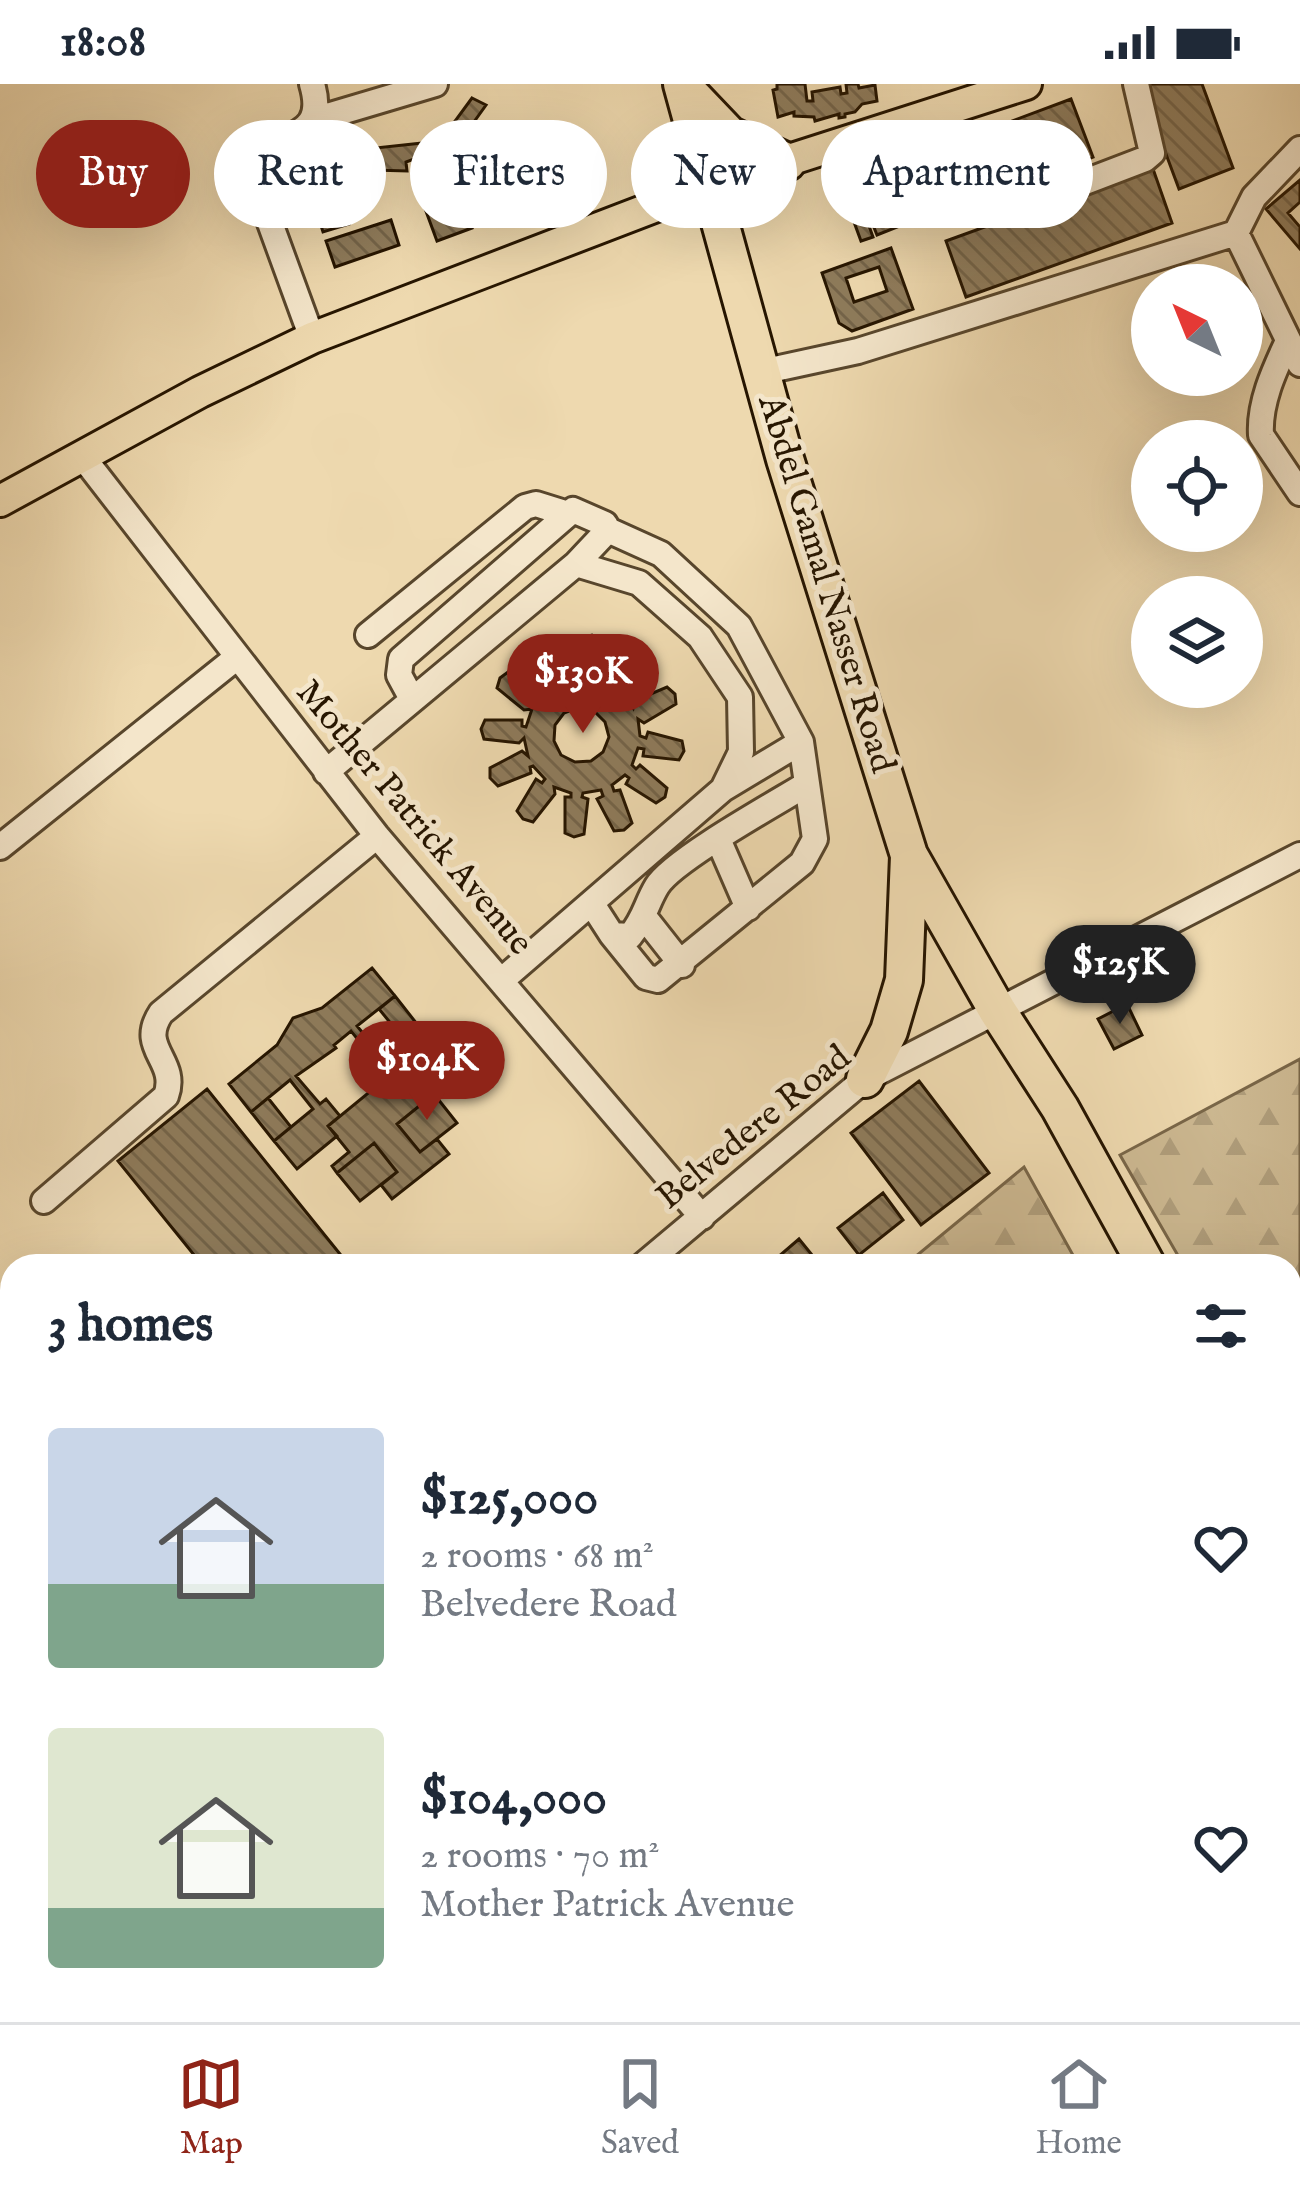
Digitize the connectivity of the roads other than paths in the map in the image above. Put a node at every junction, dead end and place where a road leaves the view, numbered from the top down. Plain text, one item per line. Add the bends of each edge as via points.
1 (312, 84) edge
2 (436, 84) edge
3 (1026, 84) edge
4 (1136, 84) edge
5 (682, 85) edge
6 (955, 95) edge
7 (314, 120) joint
8 (692, 120) edge
9 (714, 120) edge
10 (1300, 148) edge
11 (797, 157) edge
12 (1093, 177) edge
13 (631, 216) edge
14 (272, 228) edge
15 (722, 228) edge
16 (1236, 233) junction
17 (312, 338) junction
18 (1294, 353) edge
19 (761, 373) junction
20 (82, 456) junction
21 (1300, 493) edge
22 (0, 501) edge
23 (568, 514) junction
24 (608, 530) junction
25 (576, 564) junction
26 (368, 635) dead end
27 (236, 658) junction
28 (412, 699) junction
29 (801, 742) junction
30 (326, 772) junction
31 (807, 784) junction
32 (723, 789) junction
33 (377, 836) junction
34 (718, 839) junction
35 (0, 848) edge
36 (909, 855) junction
37 (1300, 855) edge
38 (592, 904) junction
39 (748, 908) junction
40 (645, 918) junction
41 (612, 935) junction
42 (682, 965) junction
43 (502, 980) junction
44 (997, 1010) junction
45 (1027, 1060) junction
46 (866, 1079) junction
47 (44, 1202) dead end
48 (703, 1217) junction
49 (657, 1254) edge
50 (1114, 1254) edge
51 (1140, 1254) edge

1 - 7 street
2 - 7 street
3 - 6 main road
4 - 12 street via 1152,153
5 - 8 highway, Abdel Gamal Nasser Road
5 - 9 highway
6 - 11 main road
10 - 16 street via 1254,196
13 - 17 main road
14 - 17 street
15 - 19 highway, Abdel Gamal Nasser Road
16 - 18 street
16 - 19 street via 858,351
17 - 20 main road
18 - 21 street via 1274,371 1260,426
19 - 36 highway, Abdel Gamal Nasser Road
20 - 22 main road
20 - 27 street, Mother Patrick Avenue
23 - 24 street via 580,511
23 - 26 street via 525,507
23 - 28 street via 401,659 399,675
24 - 25 street
24 - 29 street via 661,554 739,626
25 - 28 street
25 - 32 street via 639,583 700,637 740,697 741,752
27 - 30 street, Mother Patrick Avenue
27 - 35 street
28 - 30 street
29 - 31 street
29 - 32 street
30 - 33 street, Mother Patrick Avenue
31 - 34 street
31 - 39 street via 814,839 802,863
32 - 38 street
33 - 43 street, Mother Patrick Avenue
33 - 47 street via 161,1013 152,1039 169,1073 166,1096
34 - 39 street
34 - 40 street via 658,884
36 - 44 highway, Abdel Gamal Nasser Road
36 - 46 highway via 904,980
37 - 44 street, Belvedere Road
38 - 41 street
38 - 43 street
39 - 42 street
40 - 41 street via 630,936
40 - 42 street
41 - 42 street via 646,977 658,980
43 - 48 street, Mother Patrick Avenue
44 - 45 highway, Abdel Gamal Nasser Road
44 - 46 street, Belvedere Road
45 - 50 highway, Abdel Gamal Nasser Road via 1045,1118
45 - 51 highway, Abdel Gamal Nasser Road
46 - 48 street, Belvedere Road
48 - 49 street, Belvedere Road

